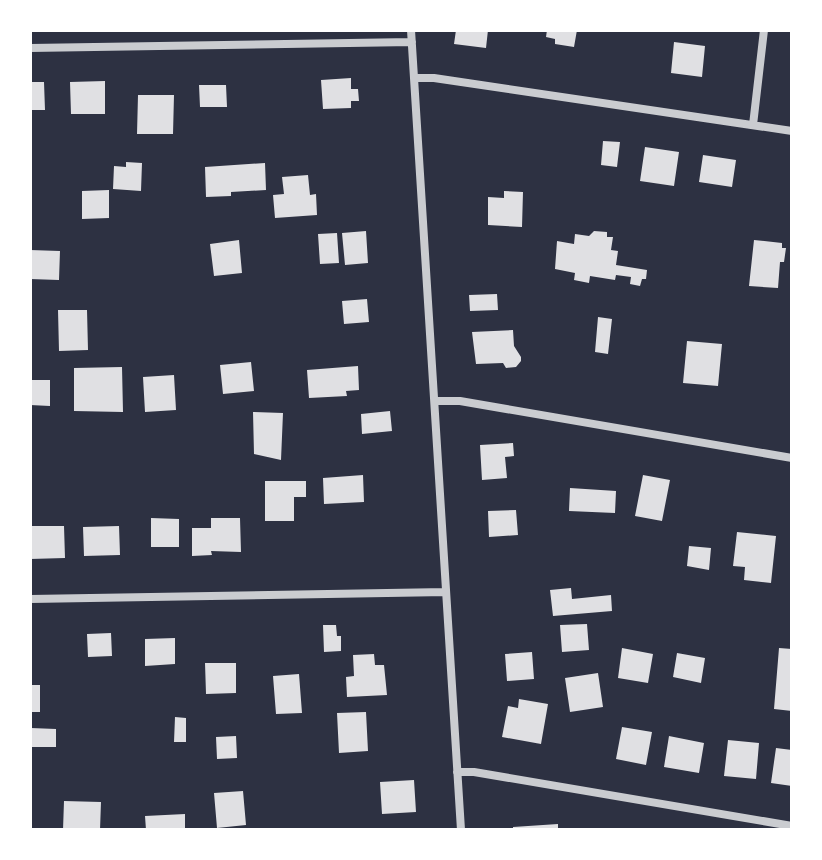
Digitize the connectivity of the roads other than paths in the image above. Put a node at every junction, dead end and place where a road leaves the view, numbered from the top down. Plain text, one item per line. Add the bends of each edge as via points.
1 (411, 30) edge
2 (764, 30) edge
3 (412, 42) junction
4 (30, 48) edge
5 (415, 78) junction
6 (753, 125) junction
7 (792, 131) edge
8 (436, 401) junction
9 (792, 458) edge
10 (446, 592) junction
11 (30, 599) edge
12 (457, 772) junction
13 (792, 826) edge
14 (461, 830) edge

1 - 3 street
2 - 6 street
3 - 4 street
3 - 5 street
5 - 6 street
5 - 8 street
6 - 7 street
8 - 9 street
8 - 10 street
10 - 11 street
10 - 12 street
12 - 13 street
12 - 14 street

